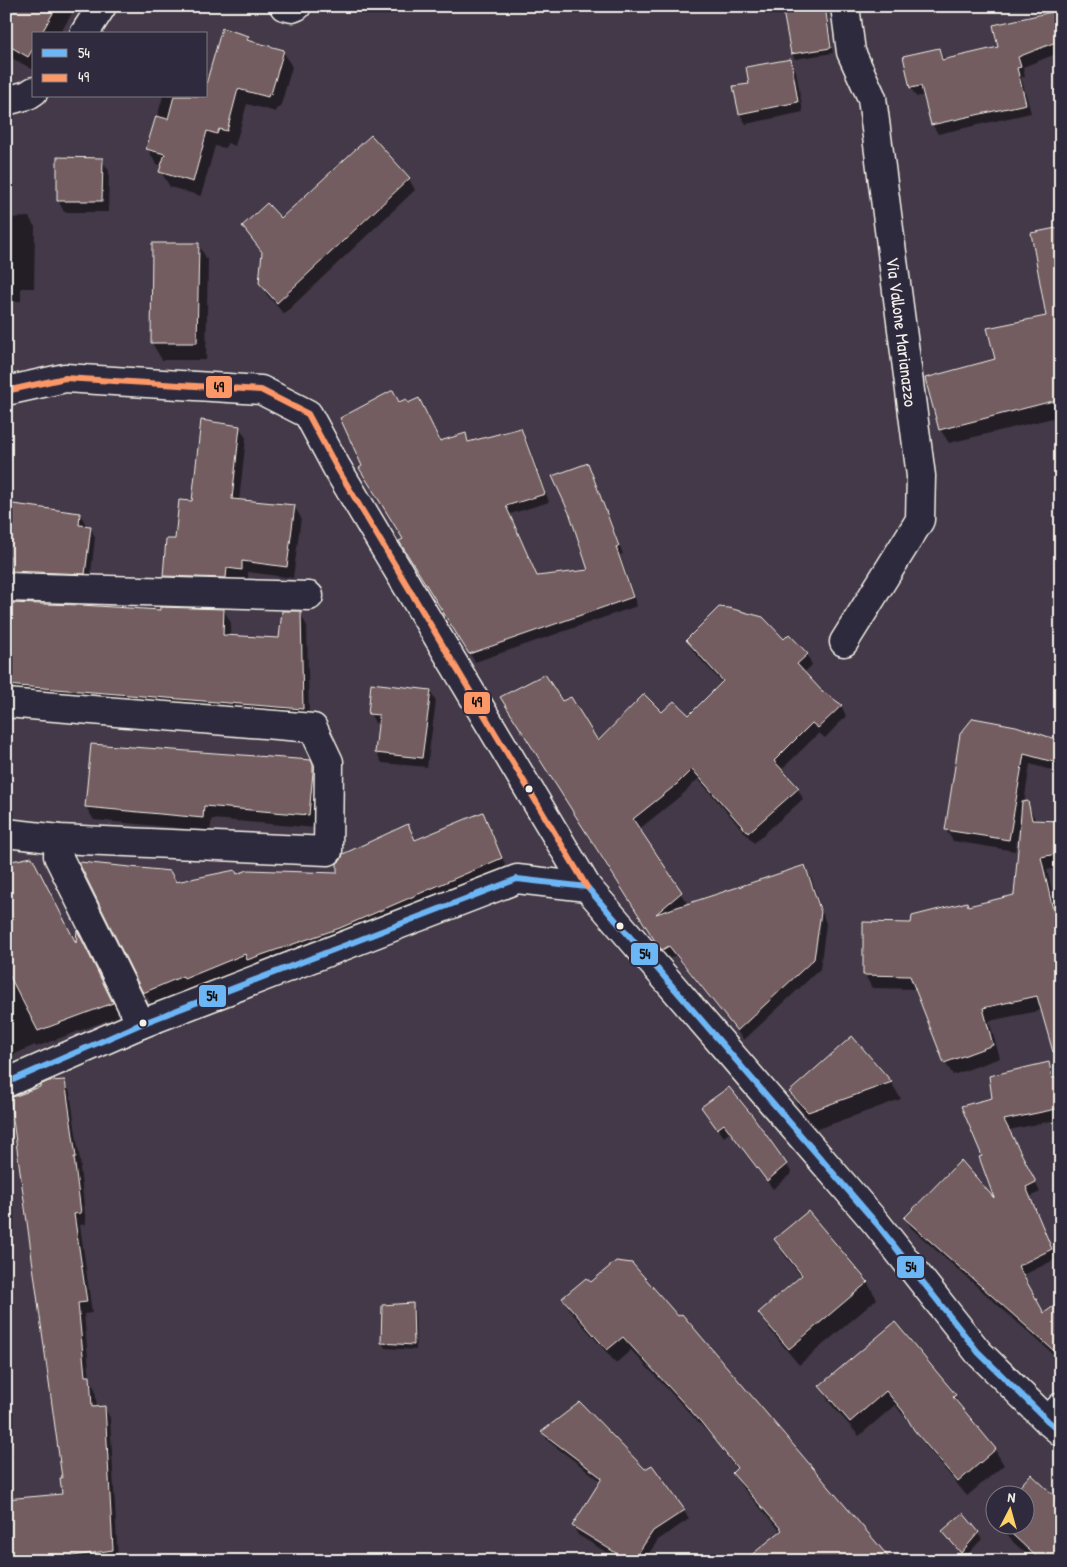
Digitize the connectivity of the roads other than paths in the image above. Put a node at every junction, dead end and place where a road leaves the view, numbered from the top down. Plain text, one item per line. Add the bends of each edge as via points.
1 (102, 6) edge
2 (284, 6) edge
3 (297, 6) edge
4 (845, 6) edge
5 (85, 32) edge
6 (32, 92) edge
7 (6, 100) edge
8 (6, 391) edge
9 (6, 587) edge
10 (309, 596) dead end
11 (844, 642) dead end
12 (6, 703) edge
13 (6, 833) edge
14 (59, 840) junction
15 (587, 887) junction
16 (141, 1024) junction
17 (6, 1083) edge
18 (1056, 1420) edge

1 - 5 street
2 - 3 street
4 - 11 street, Via Vallone Marianazzo via 851,52 872,98 921,476 920,520
6 - 7 street
8 - 15 street via 65,378 261,390 308,414
9 - 10 street
12 - 14 street via 313,728 329,762 328,851
13 - 14 street
14 - 16 street via 58,856
15 - 16 street via 517,879
15 - 18 street via 877,1224 978,1352
16 - 17 street

